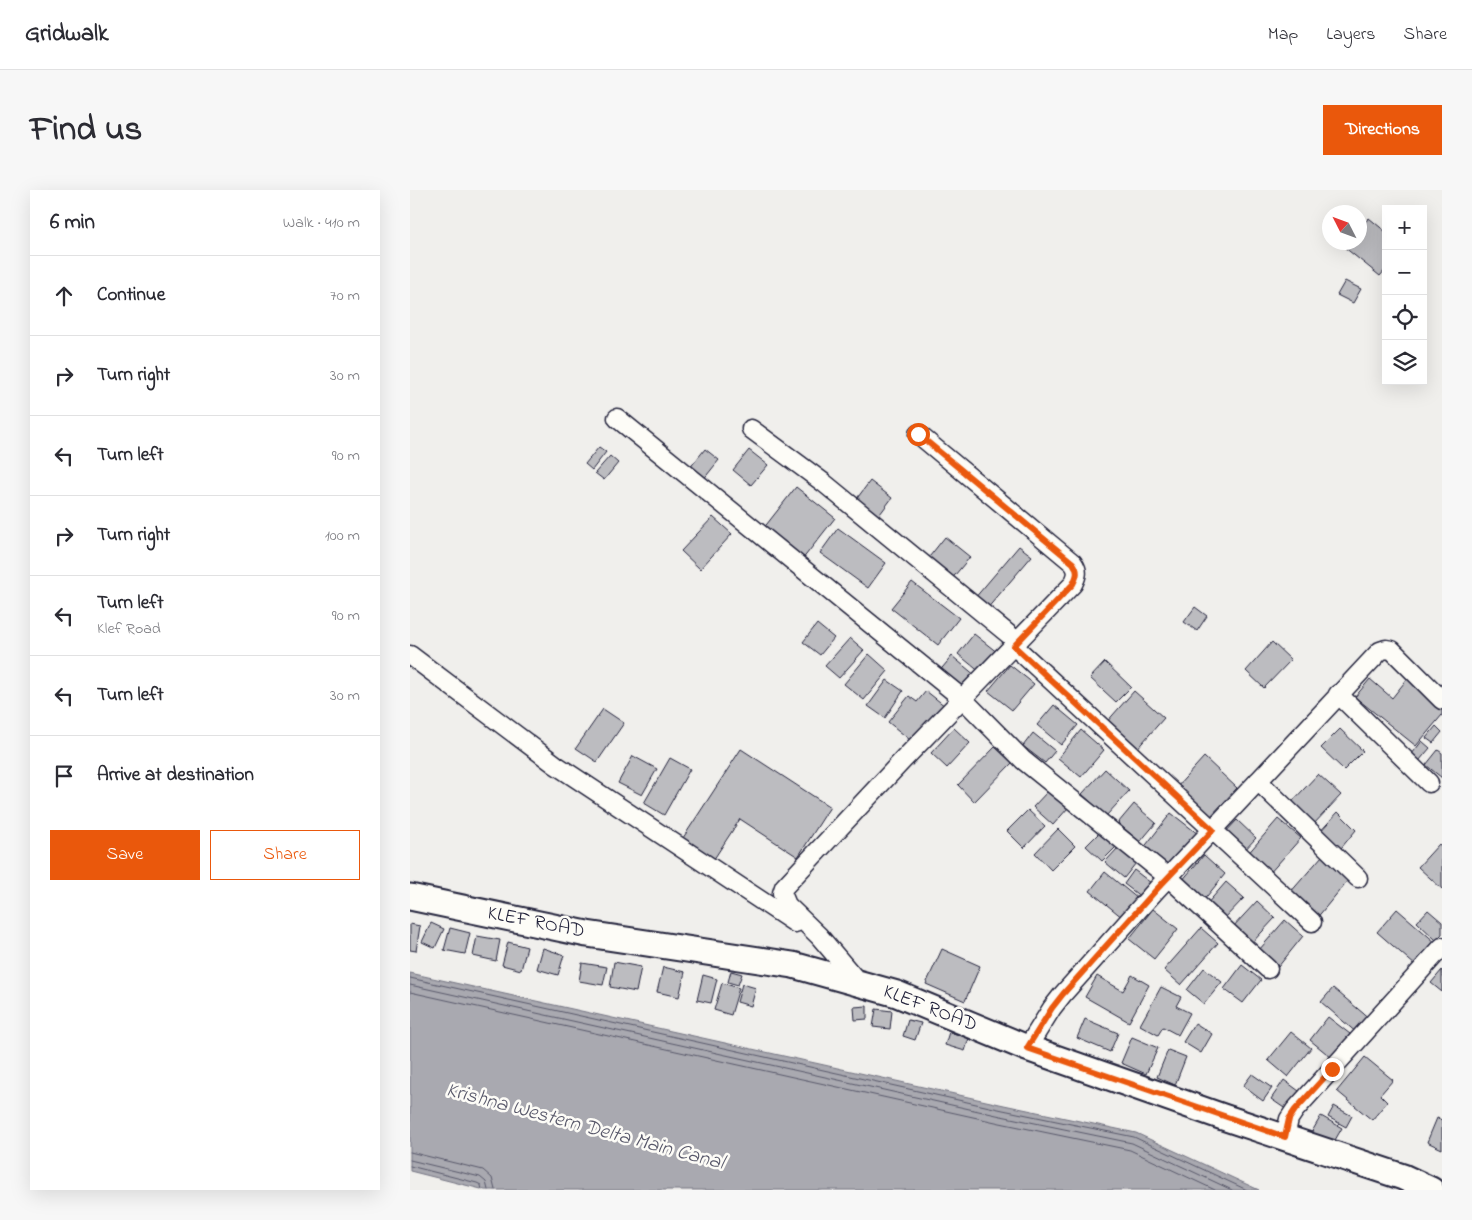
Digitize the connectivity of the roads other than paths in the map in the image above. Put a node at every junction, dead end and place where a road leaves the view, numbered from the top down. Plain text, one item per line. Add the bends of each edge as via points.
1 (617, 418) dead end
2 (751, 428) dead end
3 (918, 434) dead end
4 (1016, 644) junction
5 (410, 655) edge
6 (1338, 694) junction
7 (963, 699) junction
8 (1442, 700) edge
9 (1258, 781) junction
10 (1429, 783) dead end
11 (1213, 830) junction
12 (1168, 877) junction
13 (1358, 878) dead end
14 (410, 897) edge
15 (1312, 922) dead end
16 (824, 943) junction
17 (1442, 947) edge
18 (1268, 968) dead end
19 (859, 983) junction
20 (1027, 1048) junction
21 (1285, 1137) junction
22 (1431, 1190) edge

1 - 7 street
2 - 4 street via 824,483
3 - 4 street via 1077,568 1073,584
4 - 7 street
4 - 11 street
5 - 16 street via 556,765
6 - 8 street via 1380,650 1386,648 1392,650
6 - 9 street
6 - 10 street
7 - 12 street via 1023,760
7 - 16 street via 784,887 782,893 787,905
9 - 11 street
9 - 13 street
11 - 12 street
11 - 15 street
12 - 18 street
12 - 20 street via 1063,994
14 - 19 main road, KLEF ROAD via 587,934 793,965
16 - 19 street
17 - 21 street via 1295,1110 1289,1119
19 - 20 main road, KLEF ROAD via 897,994
20 - 21 main road, KLEF ROAD
21 - 22 main road, KLEF ROAD via 1404,1177

